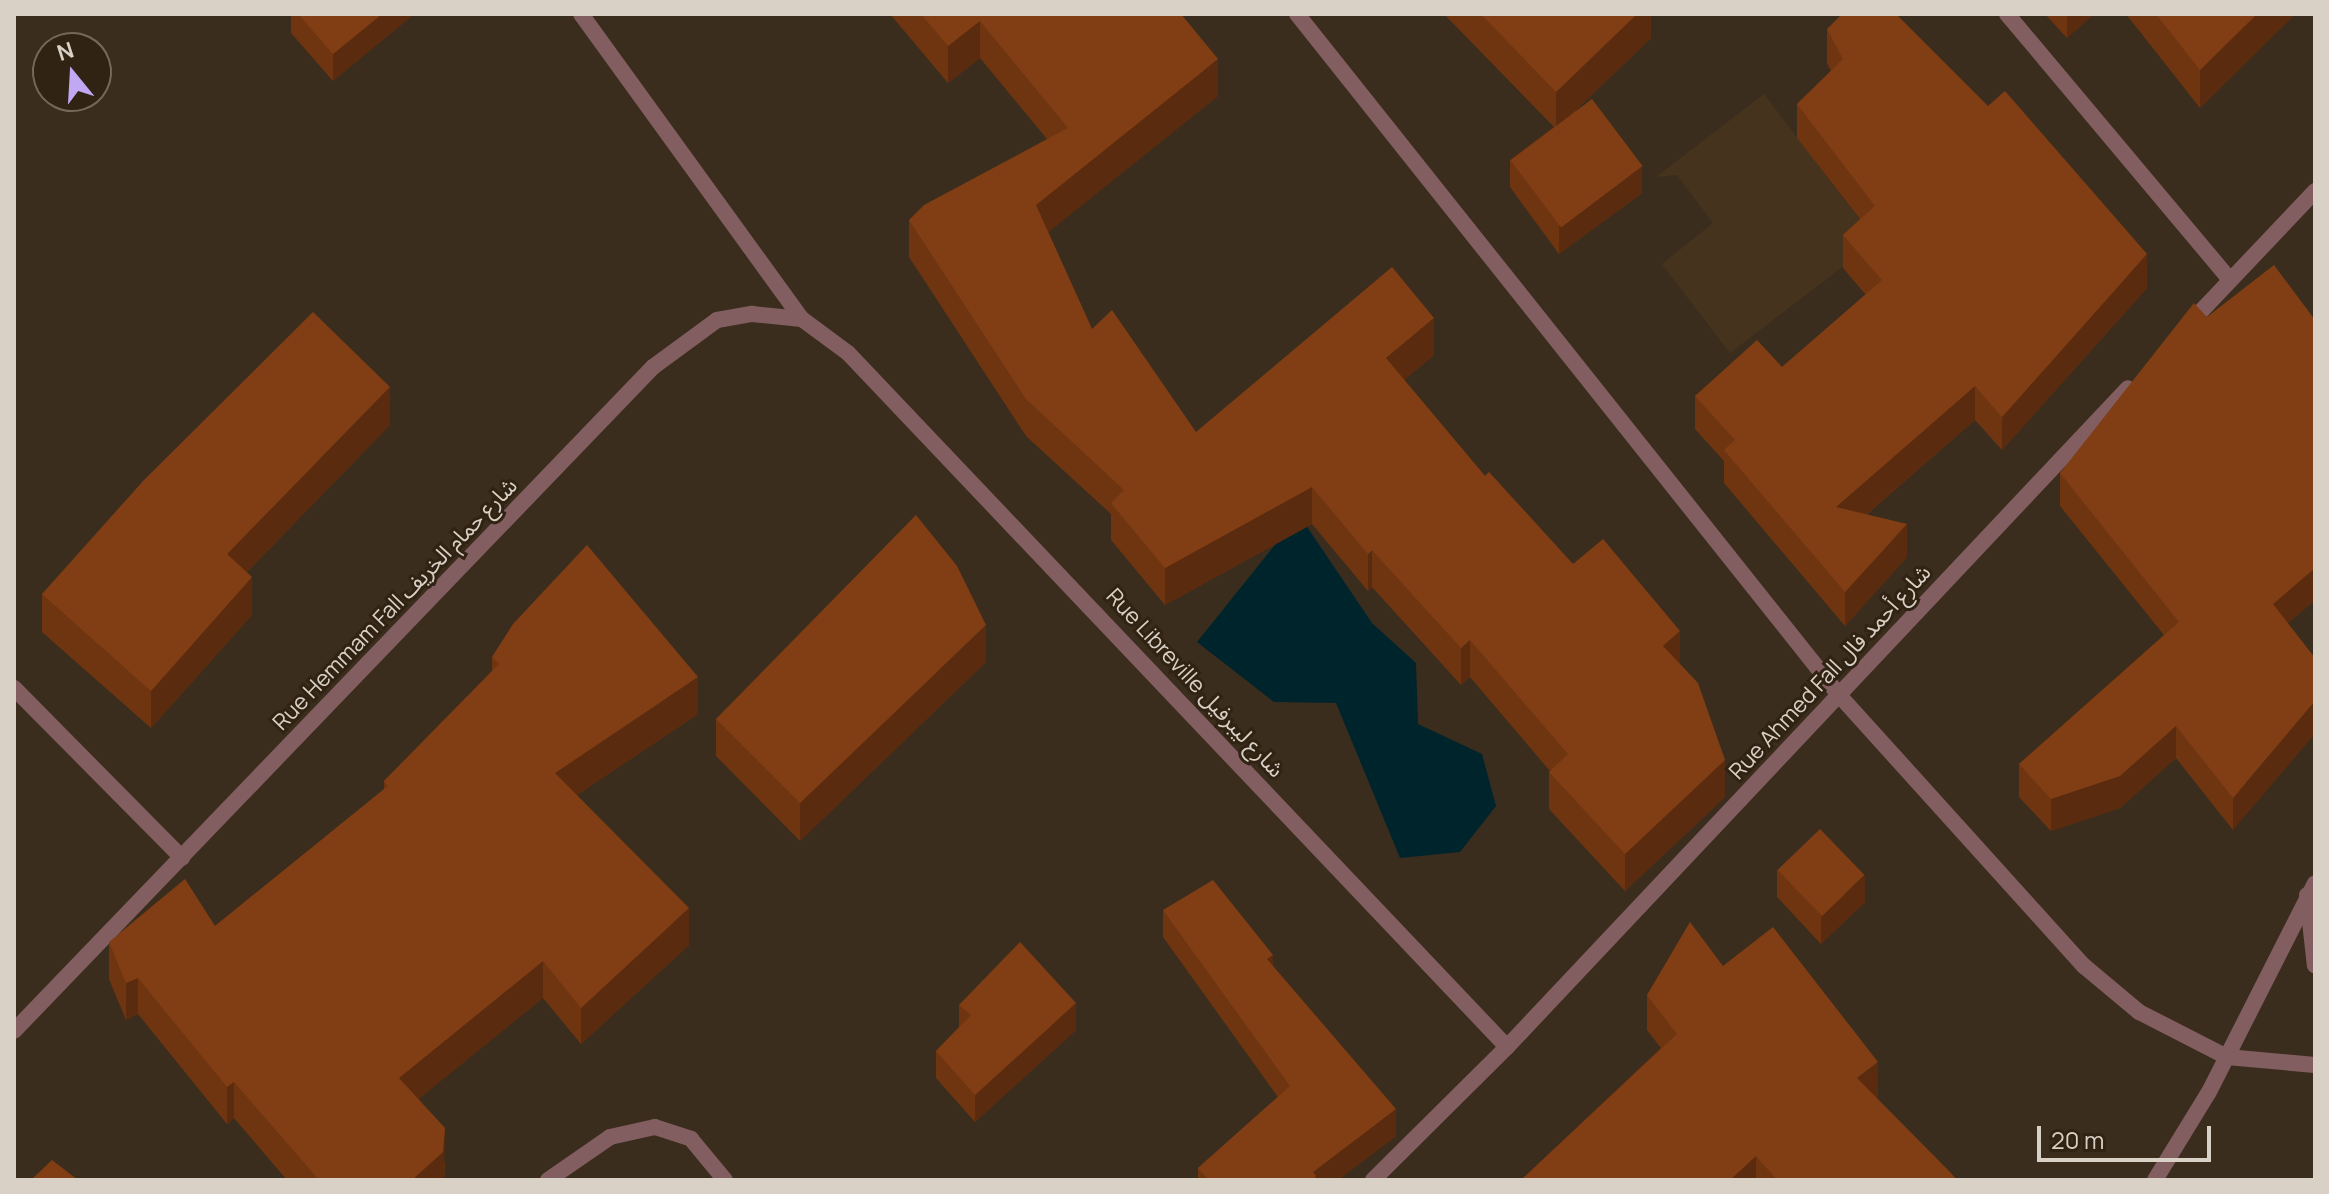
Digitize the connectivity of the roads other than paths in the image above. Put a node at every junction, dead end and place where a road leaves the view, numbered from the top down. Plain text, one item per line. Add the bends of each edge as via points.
1 (581, 14) edge
2 (1297, 14) edge
3 (2007, 14) edge
4 (2315, 191) edge
5 (2230, 280) junction
6 (802, 319) junction
7 (2176, 338) edge
8 (2143, 373) edge
9 (14, 688) edge
10 (1839, 695) junction
11 (182, 858) junction
12 (2311, 889) edge
13 (2315, 966) edge
14 (14, 1031) edge
15 (1507, 1047) junction
16 (2227, 1057) junction
17 (2315, 1065) edge
18 (548, 1180) edge
19 (725, 1180) edge
20 (1373, 1180) edge
21 (2155, 1180) edge

1 - 6 street
2 - 10 street
3 - 5 street
4 - 5 street
5 - 7 street
6 - 11 street, Rue Hemmam Fall شارع حمام الخريف via 752,314 717,320 653,367
6 - 15 street, Rue Libreville شارع ليبرفيل via 848,353
8 - 10 street, Rue Ahmed Fall شارع أحمد فال
9 - 11 street
10 - 15 street, Rue Ahmed Fall شارع أحمد فال
10 - 16 street via 2084,966 2139,1012
11 - 14 street, Rue Hemmam Fall شارع حمام الخريف
12 - 13 street
12 - 16 street
15 - 20 street, Rue Ahmed Fall شارع أحمد فال
16 - 17 street
16 - 21 street
18 - 19 street via 610,1137 655,1127 691,1139

